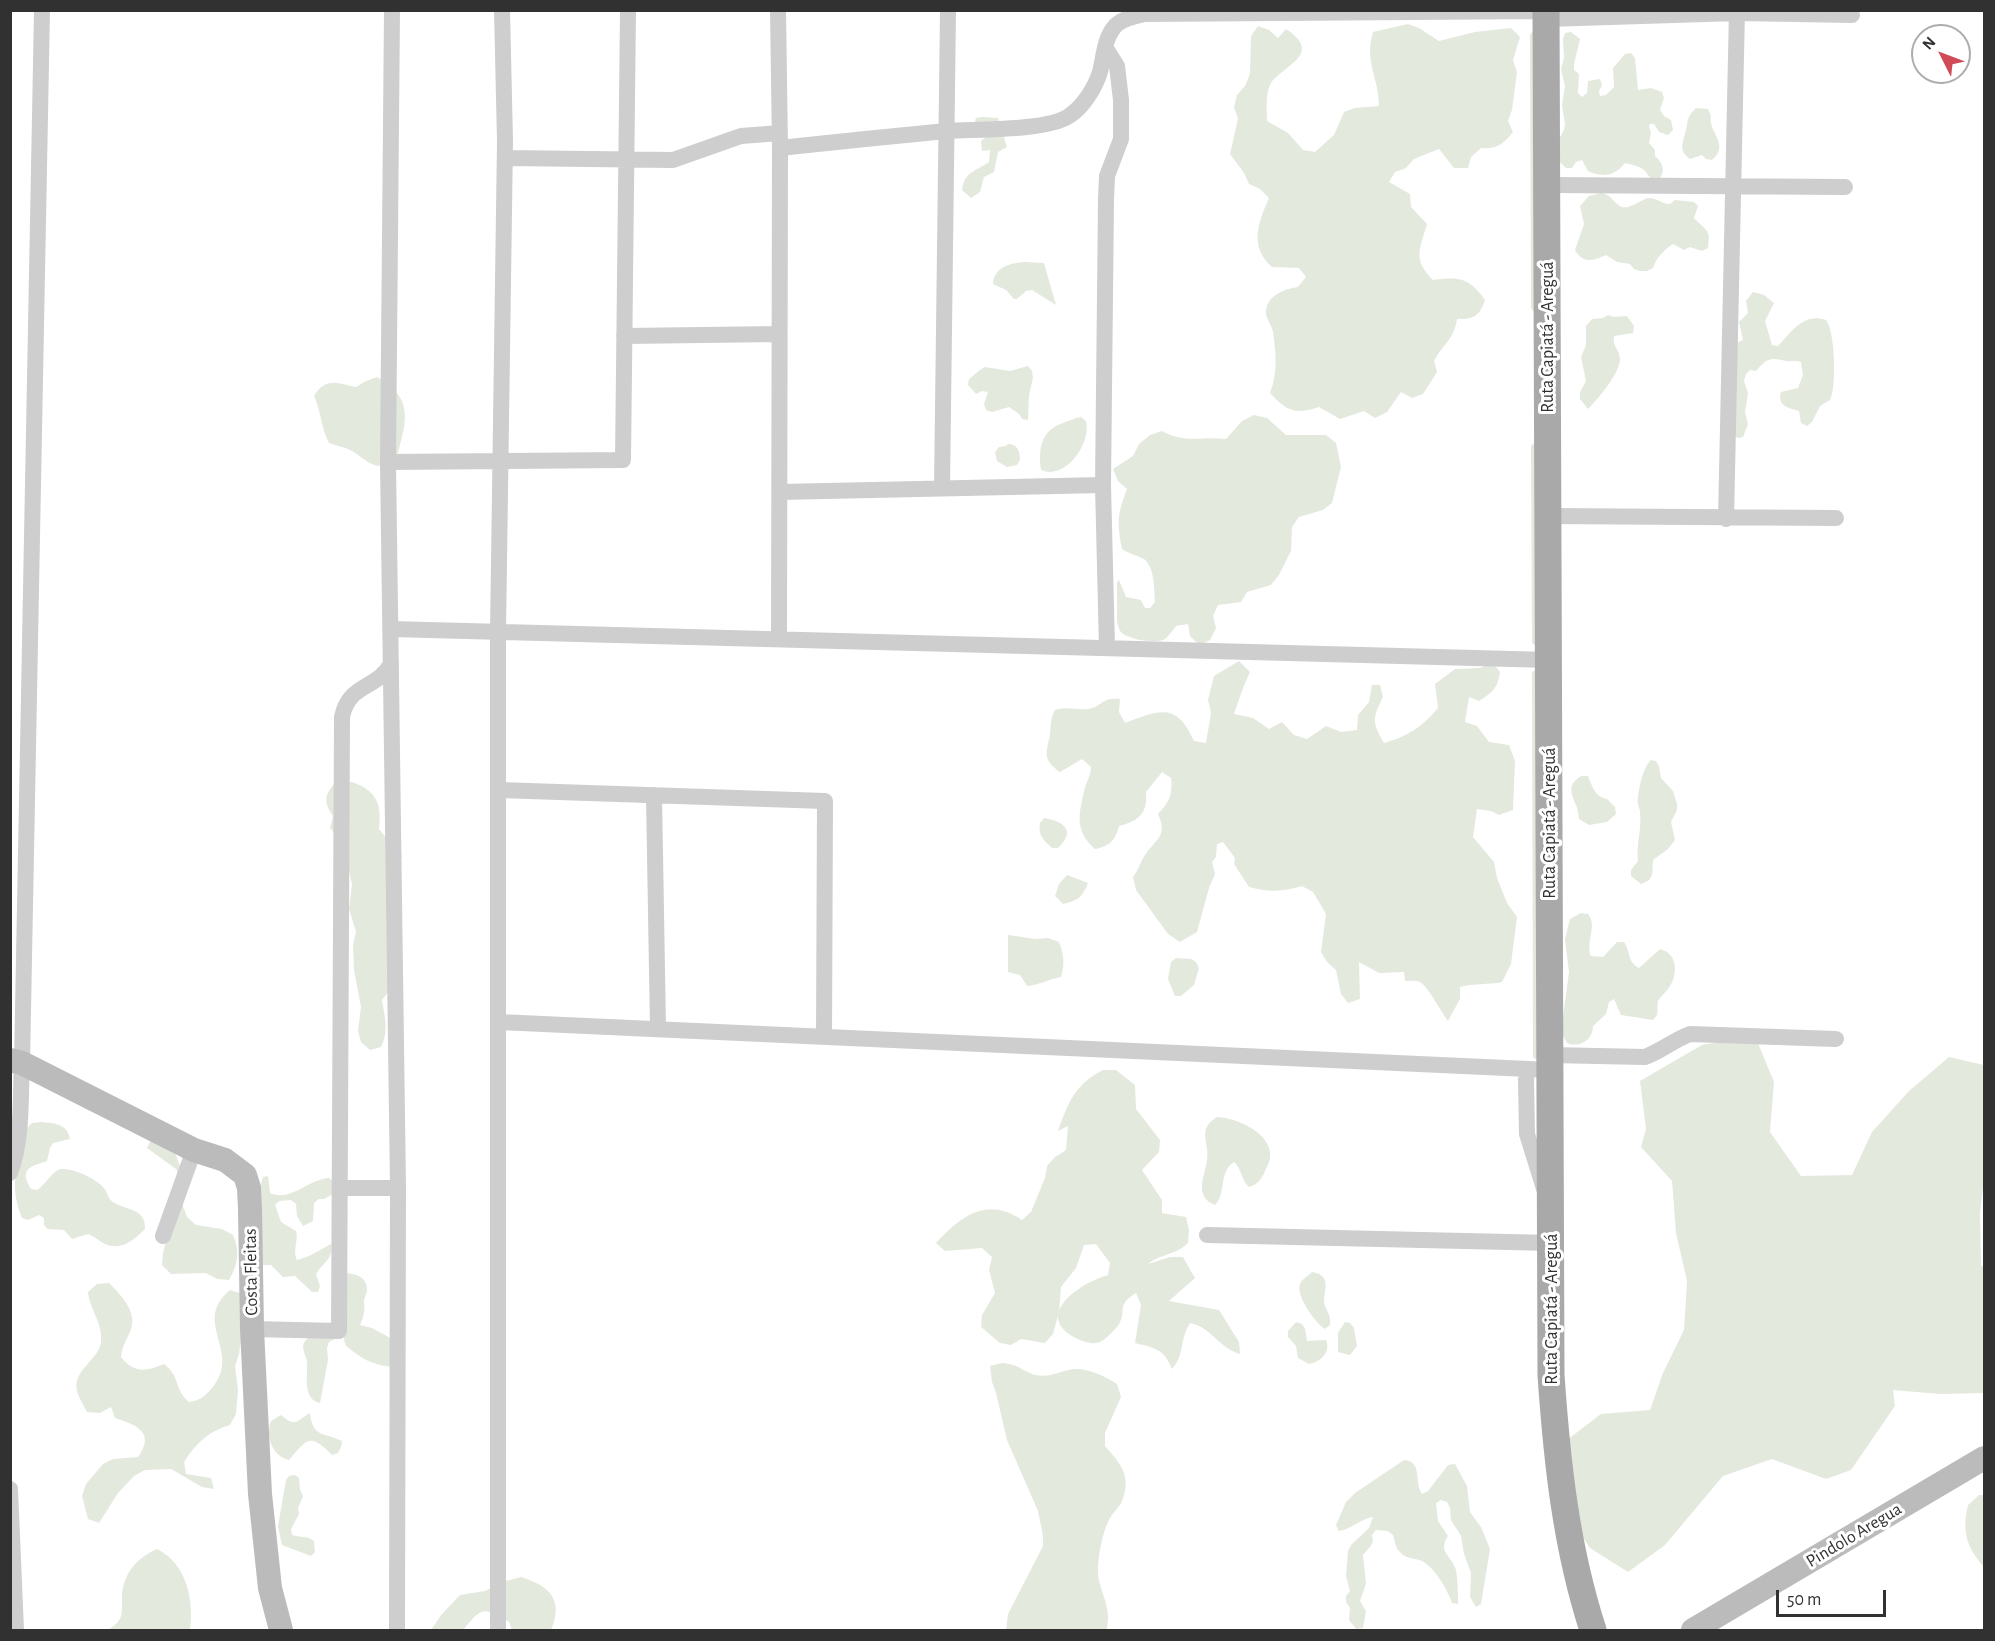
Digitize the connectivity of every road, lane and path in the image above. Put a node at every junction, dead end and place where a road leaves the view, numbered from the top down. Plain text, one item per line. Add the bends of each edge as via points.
1 (42, 10) edge
2 (392, 10) edge
3 (502, 10) edge
4 (628, 10) edge
5 (778, 10) edge
6 (948, 10) edge
7 (1737, 12) edge
8 (1546, 14) edge
9 (1852, 15) dead end
10 (1105, 47) junction
11 (947, 132) junction
12 (780, 140) junction
13 (505, 158) junction
14 (626, 159) junction
15 (1548, 184) junction
16 (1733, 186) junction
17 (1845, 187) dead end
18 (779, 334) junction
19 (624, 336) junction
20 (502, 461) junction
21 (388, 462) junction
22 (1103, 485) junction
23 (942, 488) junction
24 (780, 492) junction
25 (1548, 516) junction
26 (1836, 518) dead end
27 (1726, 519) junction
28 (391, 629) junction
29 (498, 632) junction
30 (779, 639) junction
31 (1107, 648) junction
32 (1549, 660) junction
33 (391, 664) junction
34 (499, 790) junction
35 (654, 795) junction
36 (499, 1022) junction
37 (658, 1029) junction
38 (824, 1037) junction
39 (1836, 1039) dead end
40 (16, 1062) edge
41 (1542, 1068) junction
42 (194, 1150) junction
43 (10, 1173) edge
44 (340, 1188) junction
45 (398, 1188) junction
46 (1207, 1234) dead end
47 (163, 1236) dead end
48 (1551, 1243) junction
49 (252, 1329) junction
50 (1984, 1458) edge
51 (10, 1489) edge
52 (16, 1630) edge
53 (281, 1630) edge
54 (397, 1630) edge
55 (498, 1630) edge
56 (1593, 1630) edge
57 (1693, 1630) edge

1 - 40 street
2 - 21 street
3 - 13 street
4 - 14 street
5 - 12 street
6 - 11 street
7 - 8 street
7 - 9 street
7 - 16 street
8 - 10 street via 1145,14 1117,24
8 - 15 main road, Ruta Capiatá - Areguá
10 - 11 street via 1092,89 1069,117 1046,125
10 - 22 street via 1117,66 1121,139 1107,176
11 - 12 street
11 - 23 street
12 - 14 street via 741,136 673,160
12 - 18 street
13 - 14 street
13 - 20 street
14 - 19 street
15 - 16 street
15 - 25 main road, Ruta Capiatá - Areguá
16 - 17 street
16 - 27 street
18 - 19 street
18 - 24 street
19 - 20 street via 623,460
20 - 21 street
20 - 29 street
21 - 28 street
22 - 23 street
22 - 31 street
23 - 24 street
24 - 30 street
25 - 27 street
25 - 32 main road, Ruta Capiatá - Areguá
26 - 27 street
28 - 29 street
28 - 33 street
29 - 30 street
29 - 34 street
30 - 31 street
31 - 32 street
32 - 41 main road, Ruta Capiatá - Areguá
33 - 44 street via 382,675 351,694 342,717
33 - 45 street
34 - 35 street
34 - 36 street
35 - 37 street
35 - 38 street via 825,801
36 - 37 street
36 - 55 street
37 - 38 street
38 - 41 street
39 - 41 street via 1690,1034 1645,1057
40 - 42 main road, Costa Fleitas
40 - 43 street via 19,1136
41 - 48 main road, Ruta Capiatá - Areguá
42 - 47 street
42 - 49 main road, Costa Fleitas via 225,1160 245,1175 250,1209
44 - 45 street
44 - 49 street via 339,1331
45 - 54 street
46 - 48 street
48 - 56 main road, Ruta Capiatá - Areguá via 1555,1428 1569,1540
49 - 53 main road, Costa Fleitas via 267,1569
50 - 57 main road, Pindolo Aregua
51 - 52 street

